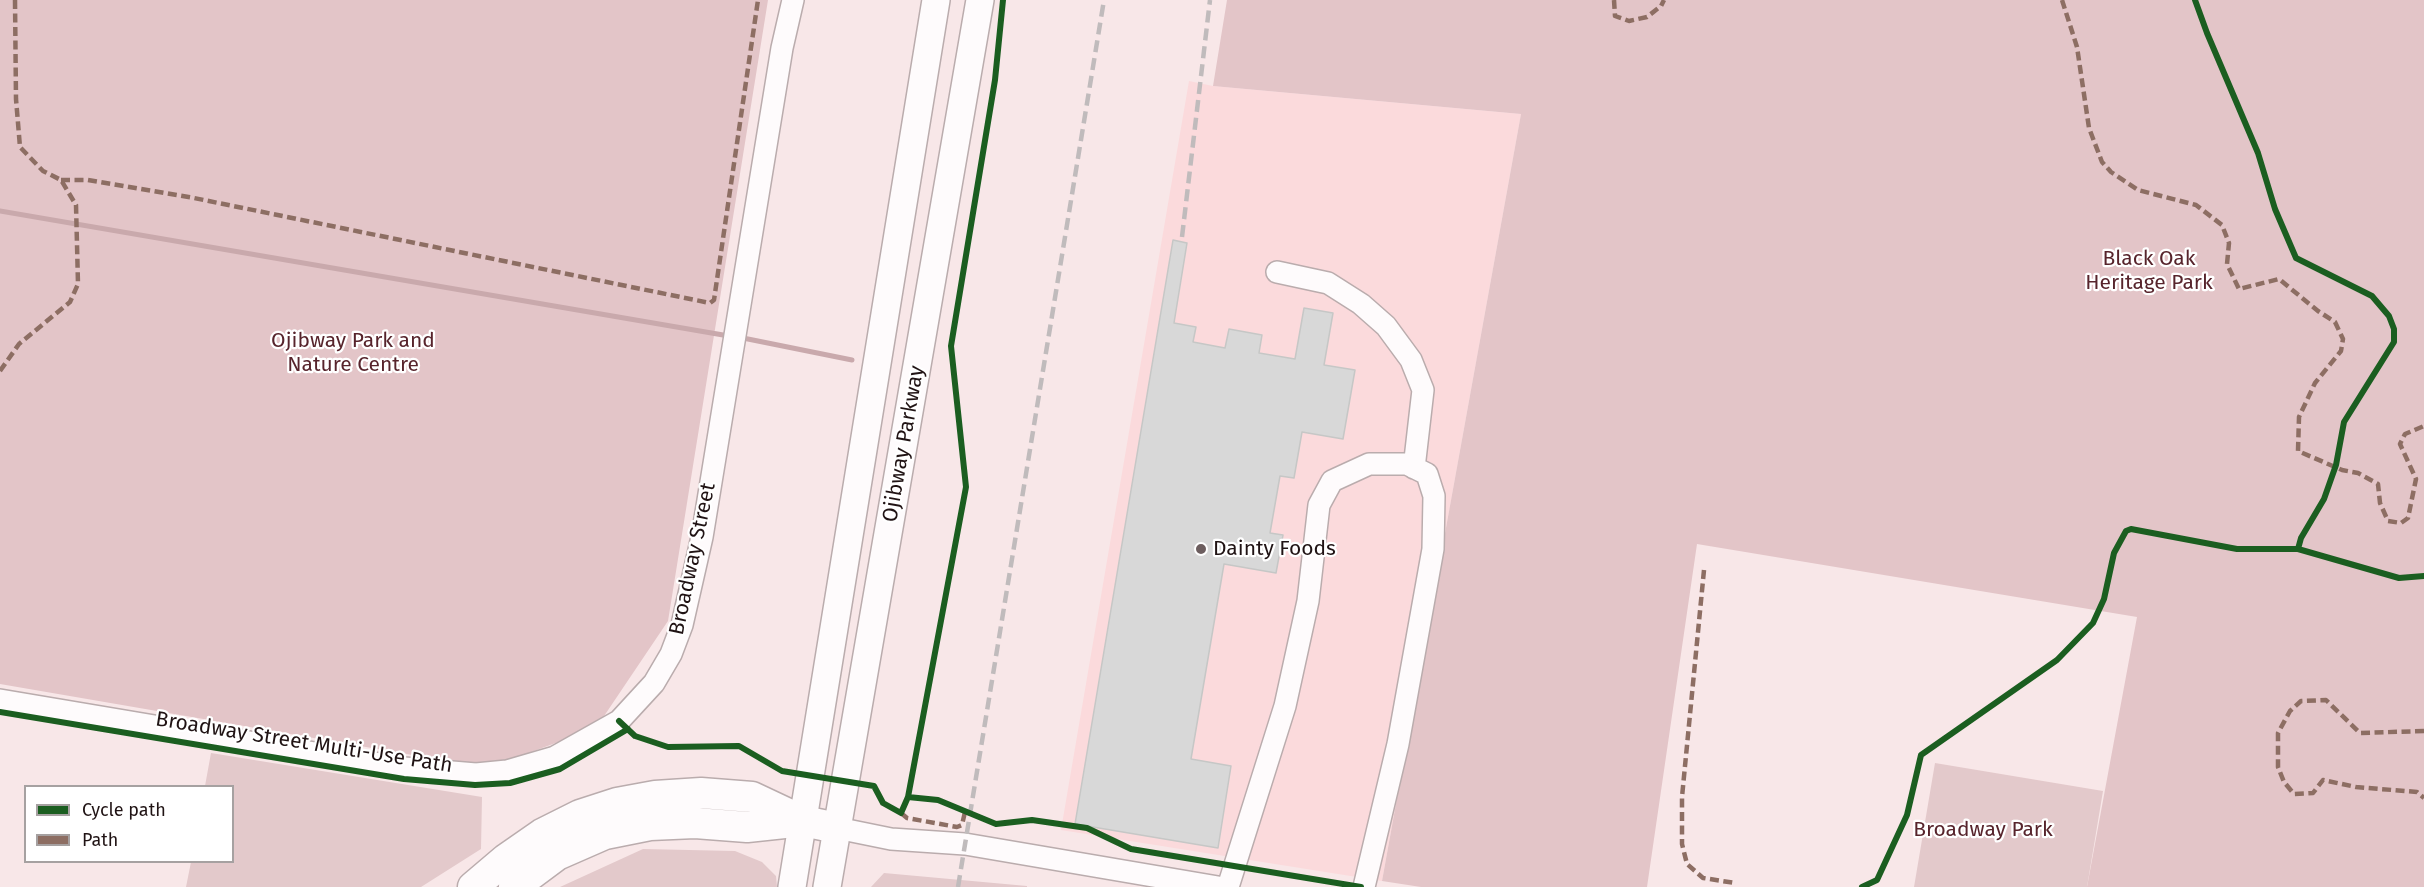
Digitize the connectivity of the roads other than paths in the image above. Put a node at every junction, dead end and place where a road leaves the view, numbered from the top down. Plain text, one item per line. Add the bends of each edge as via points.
1 (793, 0) edge
2 (936, 0) edge
3 (980, 0) edge
4 (1277, 272) dead end
5 (1414, 468) junction
6 (0, 700) edge
7 (803, 821) junction
8 (837, 828) junction
9 (1210, 886) edge
10 (473, 887) edge
11 (514, 887) edge
12 (792, 887) edge
13 (827, 887) edge
14 (1228, 887) edge
15 (1364, 887) edge

1 - 6 street, Broadway Street via 702,537 682,625 654,683 619,721 555,757 507,771 476,774 404,768
2 - 7 main road, Ojibway Parkway
3 - 8 main road, Ojibway Parkway
4 - 5 street via 1328,283 1344,293 1386,326 1411,360 1423,390
5 - 14 street via 1369,464 1332,481 1319,505 1308,601 1285,706
5 - 15 street via 1427,474 1434,496 1433,549 1398,744
7 - 8 highway
7 - 10 highway via 752,797 701,794 636,799 580,815 542,834
7 - 11 highway via 747,827 650,825 605,834 558,855
7 - 12 main road, Ojibway Parkway
8 - 9 street via 891,839 965,844
8 - 13 main road, Ojibway Parkway

